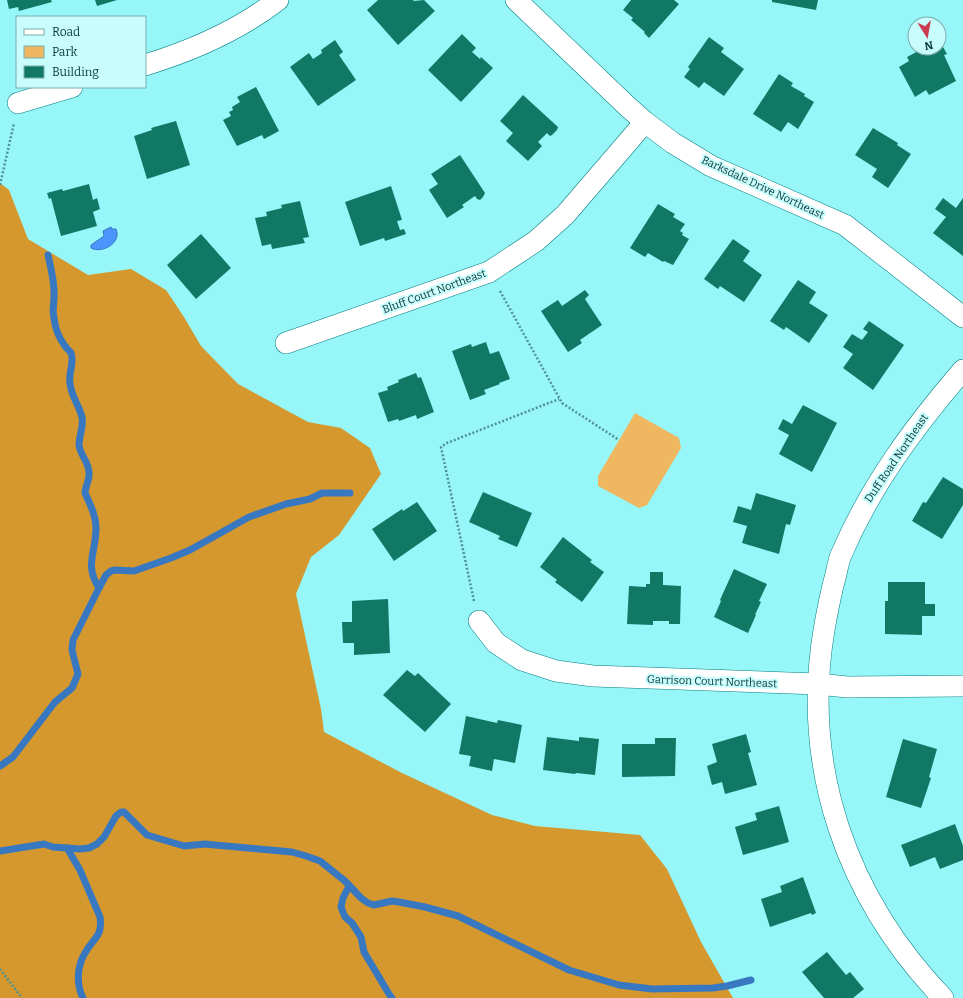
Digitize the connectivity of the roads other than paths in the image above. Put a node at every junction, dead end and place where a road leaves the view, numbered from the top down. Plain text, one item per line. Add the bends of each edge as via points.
1 (278, 0) edge
2 (516, 0) edge
3 (146, 65) edge
4 (69, 88) edge
5 (18, 103) road end
6 (645, 122) junction
7 (963, 317) edge
8 (286, 343) dead end
9 (963, 370) edge
10 (479, 621) road end
11 (818, 684) junction
12 (963, 686) edge
13 (943, 998) edge

1 - 3 street via 230,30 184,52
2 - 6 street, Barksdale Drive Northeast
4 - 5 street
6 - 7 street, Barksdale Drive Northeast via 711,166 845,225
6 - 8 street, Bluff Court Northeast via 565,215 536,241 489,272
9 - 11 street, Duff Road Northeast via 899,449 865,505 840,556 827,608
10 - 11 street, Garrison Court Northeast via 496,644 522,660 556,671 592,676
11 - 12 street, Garrison Court Northeast via 847,687
11 - 13 street, Duff Road Northeast via 818,722 822,757 832,811 841,837 860,883 892,937 913,966

